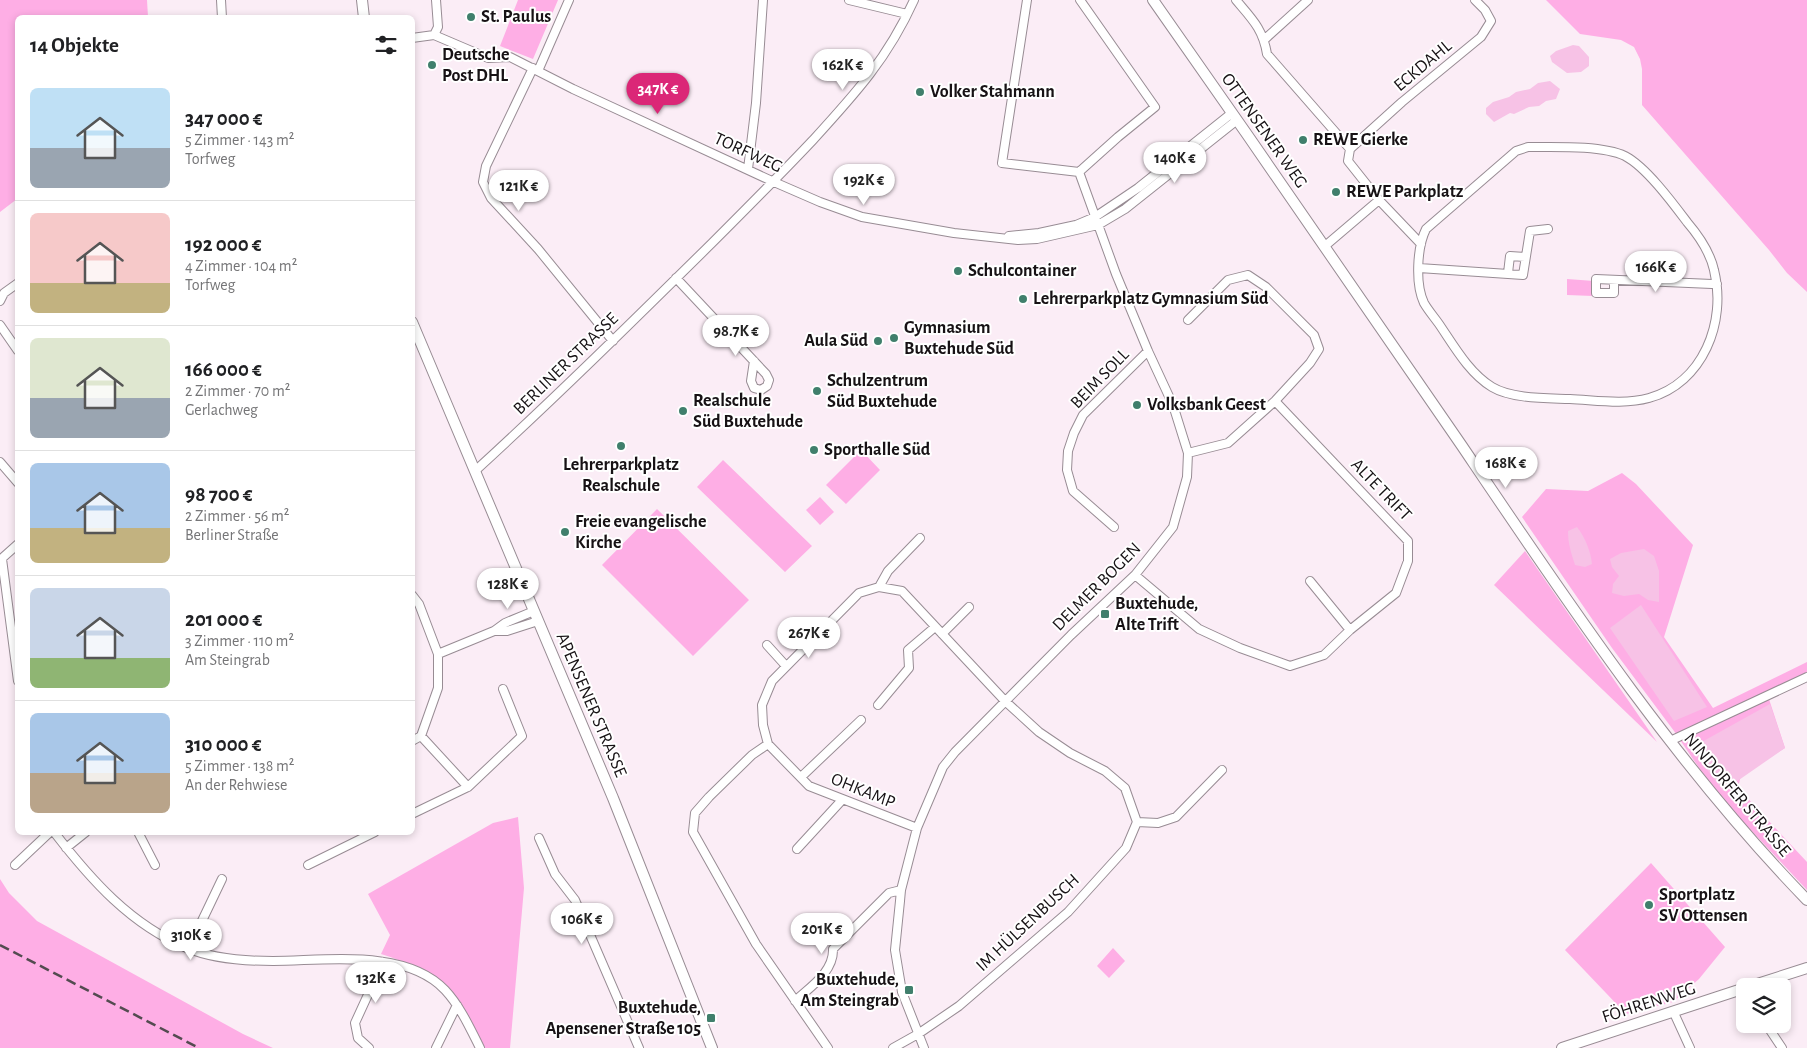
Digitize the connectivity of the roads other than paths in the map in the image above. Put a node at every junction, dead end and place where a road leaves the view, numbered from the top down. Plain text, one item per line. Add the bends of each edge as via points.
1 (221, 0) edge
2 (362, 0) edge
3 (436, 0) edge
4 (569, 0) edge
5 (763, 0) edge
6 (849, 0) edge
7 (914, 0) edge
8 (1027, 0) edge
9 (1080, 0) edge
10 (1153, 0) edge
11 (1236, 0) edge
12 (1308, 0) edge
13 (1475, 0) edge
14 (907, 14) junction
15 (222, 15) edge
16 (364, 15) edge
17 (434, 35) junction
18 (415, 38) edge
19 (1264, 39) junction
20 (535, 69) junction
21 (1234, 117) junction
22 (1350, 149) junction
23 (748, 169) junction
24 (1079, 172) junction
25 (774, 182) junction
26 (1379, 200) junction
27 (1096, 221) junction
28 (1548, 228) dead end
29 (1421, 244) junction
30 (1325, 246) junction
31 (1525, 257) junction
32 (1419, 268) junction
33 (1508, 273) junction
34 (676, 278) junction
35 (1614, 280) junction
36 (1349, 281) joint
37 (1717, 284) junction
38 (15, 285) edge
39 (0, 301) edge
40 (1188, 320) dead end
41 (0, 325) edge
42 (415, 329) edge
43 (613, 341) junction
44 (15, 347) edge
45 (1148, 351) junction
46 (754, 361) dead end
47 (1275, 401) junction
48 (1188, 454) junction
49 (0, 462) edge
50 (475, 471) junction
51 (15, 480) edge
52 (1114, 527) dead end
53 (920, 538) dead end
54 (15, 547) edge
55 (1, 560) edge
56 (1135, 574) junction
57 (1310, 580) dead end
58 (879, 587) junction
59 (415, 599) edge
60 (969, 607) dead end
61 (536, 616) junction
62 (935, 627) junction
63 (1350, 630) junction
64 (942, 634) junction
65 (766, 645) dead end
66 (438, 654) junction
67 (15, 664) edge
68 (786, 666) junction
69 (1807, 677) edge
70 (503, 689) dead end
71 (1005, 701) junction
72 (878, 705) dead end
73 (861, 720) dead end
74 (421, 736) junction
75 (415, 739) edge
76 (1670, 741) junction
77 (768, 744) junction
78 (1222, 770) dead end
79 (801, 777) junction
80 (468, 787) junction
81 (842, 800) junction
82 (415, 813) edge
83 (1137, 822) junction
84 (917, 828) junction
85 (47, 835) edge
86 (56, 835) edge
87 (82, 835) edge
88 (140, 835) edge
89 (369, 835) edge
90 (539, 838) dead end
91 (66, 848) junction
92 (797, 849) dead end
93 (15, 865) dead end
94 (155, 865) dead end
95 (308, 865) dead end
96 (222, 879) dead end
97 (901, 890) junction
98 (1807, 900) edge
99 (188, 948) junction
100 (384, 962) junction
101 (1807, 968) edge
102 (1776, 978) edge
103 (1736, 991) edge
104 (795, 1001) junction
105 (457, 1005) junction
106 (1674, 1012) junction
107 (1772, 1033) edge
108 (918, 1034) junction
109 (369, 1048) edge
110 (436, 1048) edge
111 (480, 1048) edge
112 (639, 1048) edge
113 (712, 1048) edge
114 (828, 1048) edge
115 (893, 1048) edge
116 (924, 1048) edge
117 (1562, 1048) edge
118 (1690, 1048) edge
119 (1782, 1048) edge

1 - 15 street
2 - 16 street
3 - 17 street via 438,27
4 - 20 street
5 - 23 street via 757,100
6 - 14 street
7 - 14 street, BERLINER STRASSE
8 - 24 street via 1002,163
9 - 24 street via 1155,107
10 - 21 street, OTTENSENER WEG
11 - 19 street via 1258,25
12 - 19 street
13 - 22 street, ECKDAHL via 1491,21 1481,37
14 - 25 street, BERLINER STRASSE via 872,74
17 - 18 street
17 - 20 street, TORFWEG via 488,58 510,57
19 - 22 street via 1267,54
20 - 23 street, TORFWEG
20 - 43 street via 486,166 484,185 490,198 539,251
21 - 27 street, TORFWEG via 1132,204
21 - 30 street, OTTENSENER WEG
22 - 26 street via 1348,161
23 - 25 street, TORFWEG
24 - 27 street, DELMER BOGEN
25 - 27 street, TORFWEG via 862,217 954,233 998,238
25 - 34 street, BERLINER STRASSE
26 - 29 street
26 - 30 street
27 - 45 street, DELMER BOGEN
28 - 31 street via 1530,231
29 - 32 street
29 - 37 street via 1426,229 1516,151 1528,147 1616,152 1635,163 1695,232 1707,251
30 - 36 street, OTTENSENER WEG
31 - 33 street via 1510,256
31 - 33 street via 1523,275
32 - 33 street
32 - 37 street via 1418,285 1424,303 1471,369 1493,388 1506,393 1556,398 1638,400 1676,386 1706,353 1716,313
34 - 43 street, BERLINER STRASSE
34 - 46 street
35 - 35 street via 1596,279 1596,293 1614,293
35 - 37 street
36 - 76 street, NINDORFER STRASSE via 1529,545
38 - 39 street via 4,293
40 - 47 street via 1228,280 1248,274 1266,287 1314,335 1319,349
41 - 44 street
42 - 50 street, APENSENER STRASSE
43 - 50 street, BERLINER STRASSE
45 - 48 street, DELMER BOGEN via 1173,405
45 - 52 street, BEIM SOLL via 1083,415 1068,451 1067,470 1073,491
47 - 48 street via 1228,443
47 - 63 street, ALTE TRIFT via 1408,542 1408,561 1396,593
48 - 56 street, DELMER BOGEN via 1187,477 1173,527
49 - 51 street
50 - 61 street, APENSENER STRASSE
53 - 58 street via 888,571
54 - 55 street
55 - 67 street
56 - 63 street, ALTE TRIFT via 1199,629 1290,666 1324,655
56 - 71 street, DELMER BOGEN
57 - 63 street
58 - 62 street via 902,591
58 - 68 street via 859,593
59 - 66 street
60 - 64 street
61 - 66 street via 505,624
61 - 113 street, APENSENER STRASSE via 613,798
62 - 64 street
62 - 72 street via 908,650 909,668
64 - 71 street
65 - 68 street
66 - 74 street via 438,688
68 - 77 street via 772,681 762,705
69 - 76 street
70 - 80 street via 522,736
71 - 83 street via 1039,732 1105,771 1125,788
71 - 84 street, DELMER BOGEN via 943,767
73 - 79 street, OHKAMP
74 - 75 street
74 - 80 street
76 - 98 street, NINDORFER STRASSE via 1764,855
77 - 79 street, OHKAMP
77 - 104 street via 709,796 695,813 693,832 756,944
78 - 83 street via 1176,817 1158,823
79 - 81 street, OHKAMP via 809,786
80 - 82 street
81 - 84 street, OHKAMP
81 - 92 street
83 - 108 street, IM HÜLSENBUSCH via 1126,848 1068,912 959,1006
84 - 97 street, DELMER BOGEN
85 - 93 street
86 - 91 street
87 - 91 street
88 - 94 street
89 - 95 street
90 - 112 street via 555,874 575,900
91 - 99 street via 114,902 151,930
96 - 99 street
97 - 104 street via 889,893 833,949 827,970
97 - 108 street, DELMER BOGEN via 895,950 902,992
99 - 100 street via 257,960 321,958
100 - 105 street via 428,977
100 - 109 street via 355,1022 358,1038
101 - 102 street, FÖHRENWEG
103 - 106 street, FÖHRENWEG
104 - 114 street
105 - 110 street
105 - 111 street
106 - 117 street, FÖHRENWEG
106 - 118 street
107 - 119 street
108 - 115 street, IM HÜLSENBUSCH
108 - 116 street, DELMER BOGEN

